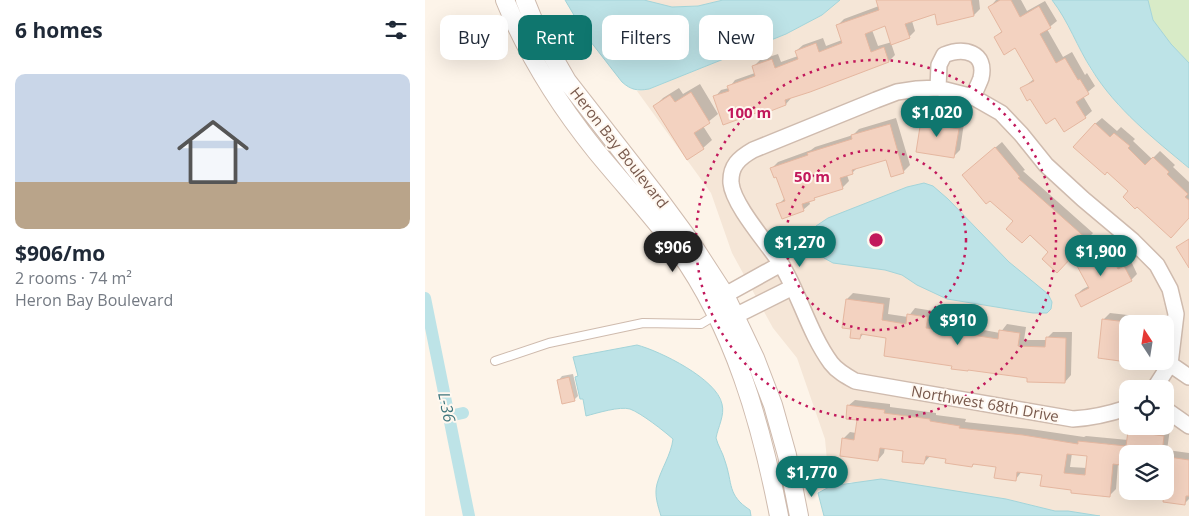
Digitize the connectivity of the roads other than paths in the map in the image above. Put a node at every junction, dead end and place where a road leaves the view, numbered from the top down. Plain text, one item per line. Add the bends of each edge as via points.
1 (505, 0) edge
2 (525, 0) edge
3 (937, 88) junction
4 (973, 97) junction
5 (781, 264) junction
6 (793, 287) junction
7 (725, 295) junction
8 (715, 310) junction
9 (735, 316) junction
10 (1174, 331) edge
11 (495, 361) dead end
12 (1174, 367) edge
13 (1189, 377) edge
14 (1119, 411) edge
15 (1174, 415) edge
16 (1189, 426) edge
17 (779, 516) edge
18 (799, 516) edge

1 - 8 street, Heron Bay Boulevard via 519,34 553,92 595,150 678,251
2 - 7 street, Heron Bay Boulevard via 536,27 567,81 690,240
3 - 4 street
3 - 4 street via 939,65 944,55 965,50 976,56 981,66 981,78
3 - 5 street via 897,92 739,158 731,184 738,203
4 - 10 street via 1001,113 1046,165 1157,265 1169,288 1176,314
5 - 6 street
5 - 7 street
6 - 9 street
6 - 14 street, Northwest 68th Drive via 813,334 831,364 855,381 1073,419
7 - 8 street
7 - 9 street, Heron Bay Boulevard
8 - 9 street
8 - 11 lane via 711,318 701,324 643,324 549,343
8 - 17 street, Heron Bay Boulevard via 754,408
9 - 18 street, Heron Bay Boulevard via 773,405
12 - 13 street
15 - 16 street

